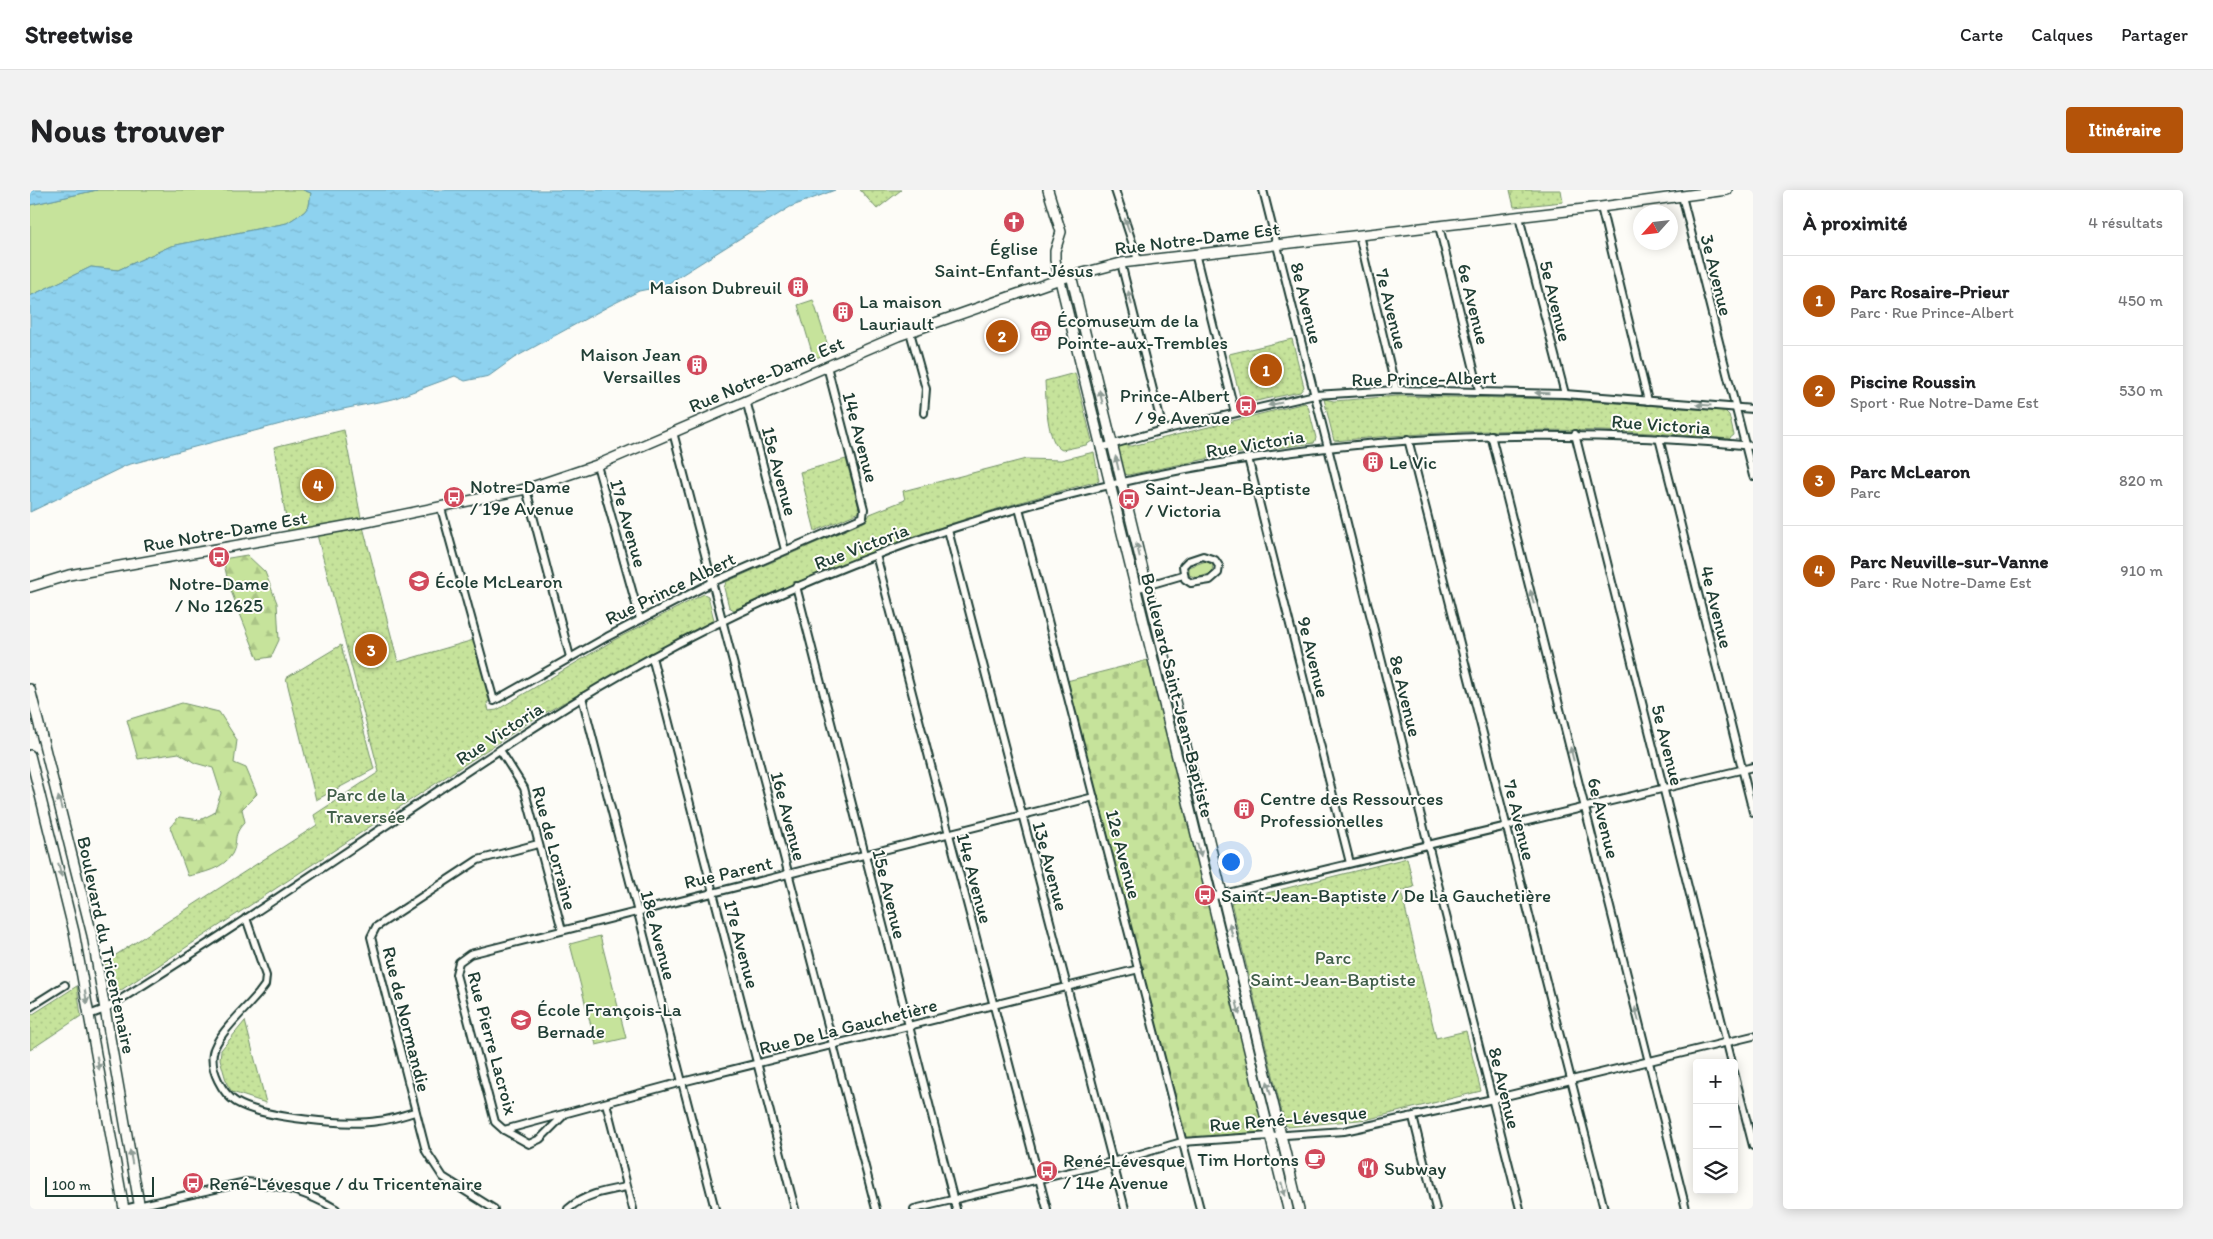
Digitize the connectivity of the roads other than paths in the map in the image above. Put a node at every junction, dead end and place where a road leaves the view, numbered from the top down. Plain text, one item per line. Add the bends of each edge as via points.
1 (1048, 190) edge
2 (1115, 190) edge
3 (1263, 190) edge
4 (1727, 190) edge
5 (1682, 196) junction
6 (1601, 207) junction
7 (1519, 217) junction
8 (1439, 226) junction
9 (1359, 235) junction
10 (1276, 245) junction
11 (1195, 253) junction
12 (1138, 260) junction
13 (1121, 262) junction
14 (1071, 275) junction
15 (1060, 278) junction
16 (910, 332) junction
17 (826, 366) junction
18 (1095, 372) junction
19 (1083, 374) junction
20 (1396, 390) junction
21 (1479, 390) junction
22 (1565, 394) junction
23 (1315, 396) junction
24 (746, 400) junction
25 (1648, 400) junction
26 (1735, 407) junction
27 (1753, 409) edge
28 (924, 413) dead end
29 (1235, 413) junction
30 (1163, 430) junction
31 (673, 432) junction
32 (1491, 434) junction
33 (1575, 434) junction
34 (1659, 438) junction
35 (1408, 439) junction
36 (1112, 444) junction
37 (1745, 445) junction
38 (1328, 446) junction
39 (1753, 446) edge
40 (1100, 448) junction
41 (1248, 458) junction
42 (596, 464) junction
43 (1753, 476) edge
44 (1121, 482) junction
45 (1109, 484) junction
46 (526, 490) junction
47 (441, 508) junction
48 (1019, 508) junction
49 (865, 515) joint
50 (948, 530) junction
51 (785, 550) junction
52 (876, 555) junction
53 (1183, 574) junction
54 (713, 582) junction
55 (1146, 585) junction
56 (796, 586) junction
57 (30, 587) edge
58 (1135, 589) junction
59 (640, 619) junction
60 (723, 622) junction
61 (1158, 631) junction
62 (1146, 632) junction
63 (570, 657) junction
64 (652, 657) junction
65 (30, 689) edge
66 (582, 697) junction
67 (500, 750) junction
68 (30, 755) edge
69 (1753, 767) edge
70 (1742, 770) junction
71 (1664, 789) junction
72 (1094, 797) junction
73 (1586, 808) junction
74 (1753, 812) edge
75 (1022, 815) junction
76 (1506, 827) junction
77 (948, 834) junction
78 (69, 836) junction
79 (52, 840) junction
80 (538, 844) junction
81 (1428, 845) junction
82 (864, 854) junction
83 (1350, 864) junction
84 (789, 873) junction
85 (713, 891) junction
86 (1222, 894) junction
87 (1211, 896) junction
88 (637, 910) junction
89 (246, 918) junction
90 (562, 930) junction
91 (459, 962) joint
92 (1139, 970) junction
93 (64, 985) dead end
94 (1068, 987) junction
95 (993, 1005) junction
96 (30, 1008) edge
97 (105, 1009) junction
98 (89, 1015) junction
99 (908, 1026) junction
100 (1753, 1036) edge
101 (1727, 1043) junction
102 (833, 1046) junction
103 (1731, 1059) edge
104 (1649, 1061) junction
105 (758, 1064) junction
106 (1570, 1080) junction
107 (682, 1082) junction
108 (1738, 1088) edge
109 (1493, 1099) junction
110 (606, 1103) junction
111 (415, 1112) junction
112 (565, 1114) junction
113 (1413, 1117) junction
114 (504, 1130) junction
115 (1270, 1135) junction
116 (1281, 1136) junction
117 (1182, 1142) junction
118 (1753, 1146) edge
119 (1112, 1162) junction
120 (1039, 1178) junction
121 (627, 1186) junction
122 (953, 1200) junction
123 (139, 1207) edge
124 (124, 1209) edge
125 (336, 1209) edge
126 (494, 1209) edge
127 (568, 1209) edge
128 (633, 1209) edge
129 (715, 1209) edge
130 (795, 1209) edge
131 (876, 1209) edge
132 (914, 1209) edge
133 (956, 1209) edge
134 (1047, 1209) edge
135 (1125, 1209) edge
136 (1200, 1209) edge
137 (1288, 1209) edge
138 (1299, 1209) edge
139 (1436, 1209) edge
140 (1520, 1209) edge
141 (1604, 1209) edge
142 (1686, 1209) edge

1 - 15 main road, Boulevard Saint-Jean-Baptiste via 1060,232 1055,251
12 -> 2 street
3 - 10 street, 8e Avenue
4 - 5 main road, Rue Notre-Dame Est
5 - 6 main road, Rue Notre-Dame Est
5 - 26 street, 3e Avenue
6 - 7 main road, Rue Notre-Dame Est
6 - 25 street
7 - 8 main road, Rue Notre-Dame Est
7 - 22 street, 5e Avenue
8 - 9 main road, Rue Notre-Dame Est
8 - 21 street, 6e Avenue
9 - 10 main road, Rue Notre-Dame Est
9 - 20 street, 7e Avenue
10 - 11 main road, Rue Notre-Dame Est
10 - 23 street, 8e Avenue
11 - 12 main road, Rue Notre-Dame Est
11 - 29 street
12 - 13 main road, Rue Notre-Dame Est
13 - 14 main road, Rue Notre-Dame Est
30 -> 13 street
14 - 15 main road, Rue Notre-Dame Est
14 - 18 main road, Boulevard Saint-Jean-Baptiste
15 - 16 main road, Rue Notre-Dame Est
15 - 19 main road, Boulevard Saint-Jean-Baptiste
16 - 17 main road, Rue Notre-Dame Est
16 - 28 street via 926,389
17 - 24 main road, Rue Notre-Dame Est
17 - 49 street, 14e Avenue
18 - 19 main road
36 -> 18 main road, Boulevard Saint-Jean-Baptiste
19 - 40 main road, Boulevard Saint-Jean-Baptiste
20 - 21 street, Rue Prince-Albert
20 - 23 street, Rue Prince-Albert
22 -> 21 street, Rue Prince-Albert
22 - 25 street, Rue Prince-Albert
23 -> 29 street, Rue Prince-Albert
23 - 38 street, 8e Avenue
24 - 31 main road, Rue Notre-Dame Est
24 - 51 street, 15e Avenue
26 -> 25 street, Rue Prince-Albert
26 - 27 street, Rue Prince-Albert
26 - 37 street, 3e Avenue
29 - 30 street, Rue Prince-Albert
30 - 36 street, Rue Prince-Albert
31 - 42 main road, Rue Notre-Dame Est
31 - 54 street, 16e Avenue
32 - 33 street, Rue Victoria
32 - 35 street, Rue Victoria
73 -> 32 street, 6e Avenue
33 - 34 street, Rue Victoria
33 - 71 street, 5e Avenue
34 - 37 street, Rue Victoria
34 - 70 street, 4e Avenue
35 - 38 street, Rue Victoria
35 - 76 street, 7e Avenue
36 - 40 street, Rue Prince-Albert
44 -> 36 main road, Boulevard Saint-Jean-Baptiste
37 - 39 street, Rue Victoria
37 - 43 street, 3e Avenue
38 - 41 street, Rue Victoria
38 - 81 street, 8e Avenue
40 - 45 main road, Boulevard Saint-Jean-Baptiste
41 - 44 street, Rue Victoria
41 - 83 street, 9e Avenue
42 - 46 main road, Rue Notre-Dame Est
42 - 59 street, 17e Avenue
44 - 45 street, Rue Victoria
55 -> 44 main road, Boulevard Saint-Jean-Baptiste
45 - 48 street, Rue Victoria
45 - 58 main road, Boulevard Saint-Jean-Baptiste
46 - 47 main road, Rue Notre-Dame Est
46 - 63 street
47 - 57 main road, Rue Notre-Dame Est via 69,575
47 - 63 street, Rue Prince Albert via 494,701
48 - 50 street, Rue Victoria
48 - 72 street, 12e Avenue
49 - 51 street, Rue Prince Albert
50 - 52 street, Rue Victoria
50 - 75 street, 13e Avenue
51 - 54 street, Rue Prince Albert
52 - 56 street, Rue Victoria
52 - 77 street, 14e Avenue
53 - 53 street via 1192,583 1198,583 1218,574 1219,566 1213,558 1203,556 1188,561 1183,566
53 - 55 street
54 - 59 street, Rue Prince Albert
54 - 60 street, 16e Avenue
55 - 58 street
55 - 61 main road, Boulevard Saint-Jean-Baptiste
56 - 60 street, Rue Victoria
56 - 82 street, 15e Avenue
58 - 62 main road, Boulevard Saint-Jean-Baptiste
59 - 63 street, Rue Prince Albert
60 - 64 street, Rue Victoria
60 - 84 street, 16e Avenue
61 - 62 main road
61 - 86 main road, Boulevard Saint-Jean-Baptiste
62 -> 87 main road, Boulevard Saint-Jean-Baptiste
64 - 66 street, Rue Victoria
64 - 85 street, 17e Avenue
78 -> 65 main road, Boulevard du Tricentenaire
66 - 67 street, Rue Victoria
66 - 88 street, 18e Avenue
67 - 80 street, Rue de Lorraine via 524,788
67 - 89 street, Rue Victoria
68 - 79 main road, Boulevard du Tricentenaire
69 - 70 street
70 - 71 street
70 - 74 street, 4e Avenue
71 - 73 street
71 - 101 street, 5e Avenue
72 - 75 street, Rue Parent
72 - 92 street, 12e Avenue
73 - 76 street
104 -> 73 street, 6e Avenue
75 - 77 street, Rue Parent
75 - 94 street, 13e Avenue
76 - 81 street
76 - 106 street, 7e Avenue
77 - 82 street, Rue Parent
77 - 95 street, 14e Avenue
78 - 79 main road
78 - 97 main road, Boulevard du Tricentenaire
79 -> 98 main road, Boulevard du Tricentenaire
80 - 90 street, Rue de Lorraine
80 - 111 street, Rue de Normandie via 478,860 373,931 371,944
81 - 83 street
81 - 109 street, 8e Avenue
82 - 84 street, Rue Parent
82 - 99 street, 15e Avenue
83 - 86 street
84 - 85 street, Rue Parent
84 - 102 street, 16e Avenue
85 - 88 street, Rue Parent
85 - 105 street, 17e Avenue
86 - 87 street
116 -> 86 main road, Boulevard Saint-Jean-Baptiste
87 -> 115 main road, Boulevard Saint-Jean-Baptiste
88 - 90 street, Rue Parent
88 - 107 street, 18e Avenue
89 - 97 street, Rue Victoria
89 - 111 street via 266,976 259,994 219,1039 213,1053 217,1076 227,1095 239,1104 299,1118 378,1122
90 - 91 street, Rue Parent via 478,951
91 - 114 street, Rue Pierre Lacroix via 456,974 486,1090 495,1122
92 - 94 street, Rue De La Gauchetière
92 - 117 street, 12e Avenue
93 - 96 street
94 - 95 street, Rue De La Gauchetière
94 - 119 street, 13e Avenue
95 - 99 street, Rue De La Gauchetière
95 - 120 street, 14e Avenue
97 - 98 street, Rue Victoria
123 -> 97 main road, Boulevard du Tricentenaire
98 -> 124 main road, Boulevard du Tricentenaire
99 - 102 street, Rue De La Gauchetière
99 - 122 street, 15e Avenue
100 - 101 street, Rue René-Lévesque
101 - 103 street, 5e Avenue
101 - 104 street, Rue René-Lévesque
102 - 105 street, Rue De La Gauchetière
102 - 131 street, 16e Avenue
104 - 106 street, Rue René-Lévesque
104 - 142 street, 6e Avenue
105 - 107 street, Rue De La Gauchetière
105 - 130 street, 17e Avenue
106 - 109 street, Rue René-Lévesque
106 - 141 street, 7e Avenue
107 - 110 street, Rue De La Gauchetière
107 - 129 street, 18e Avenue
108 - 118 street
109 - 113 street, Rue René-Lévesque
109 - 140 street, 8e Avenue
110 - 112 street, Rue De La Gauchetière
110 - 121 street
111 - 126 street, Rue de Normandie via 433,1165 452,1184
112 - 114 street, Rue De La Gauchetière
112 - 114 street, Rue De La Gauchetière via 540,1139 529,1144
113 - 116 street, Rue René-Lévesque via 1344,1131
113 - 139 street
115 - 116 street, Rue René-Lévesque
115 - 117 street, Rue René-Lévesque
115 -> 137 main road, Boulevard Saint-Jean-Baptiste
116 - 138 main road, Boulevard Saint-Jean-Baptiste
117 - 119 street, Rue René-Lévesque
117 - 136 street, 12e Avenue
119 - 120 street, Rue René-Lévesque
119 - 135 street, 13e Avenue
120 - 122 street, Rue René-Lévesque
120 - 134 street, 14e Avenue
121 - 127 street via 591,1194
121 - 128 street
122 - 132 street, Rue René-Lévesque
122 - 133 street, 15e Avenue
123 - 124 street
123 - 125 street via 246,1182 308,1195

